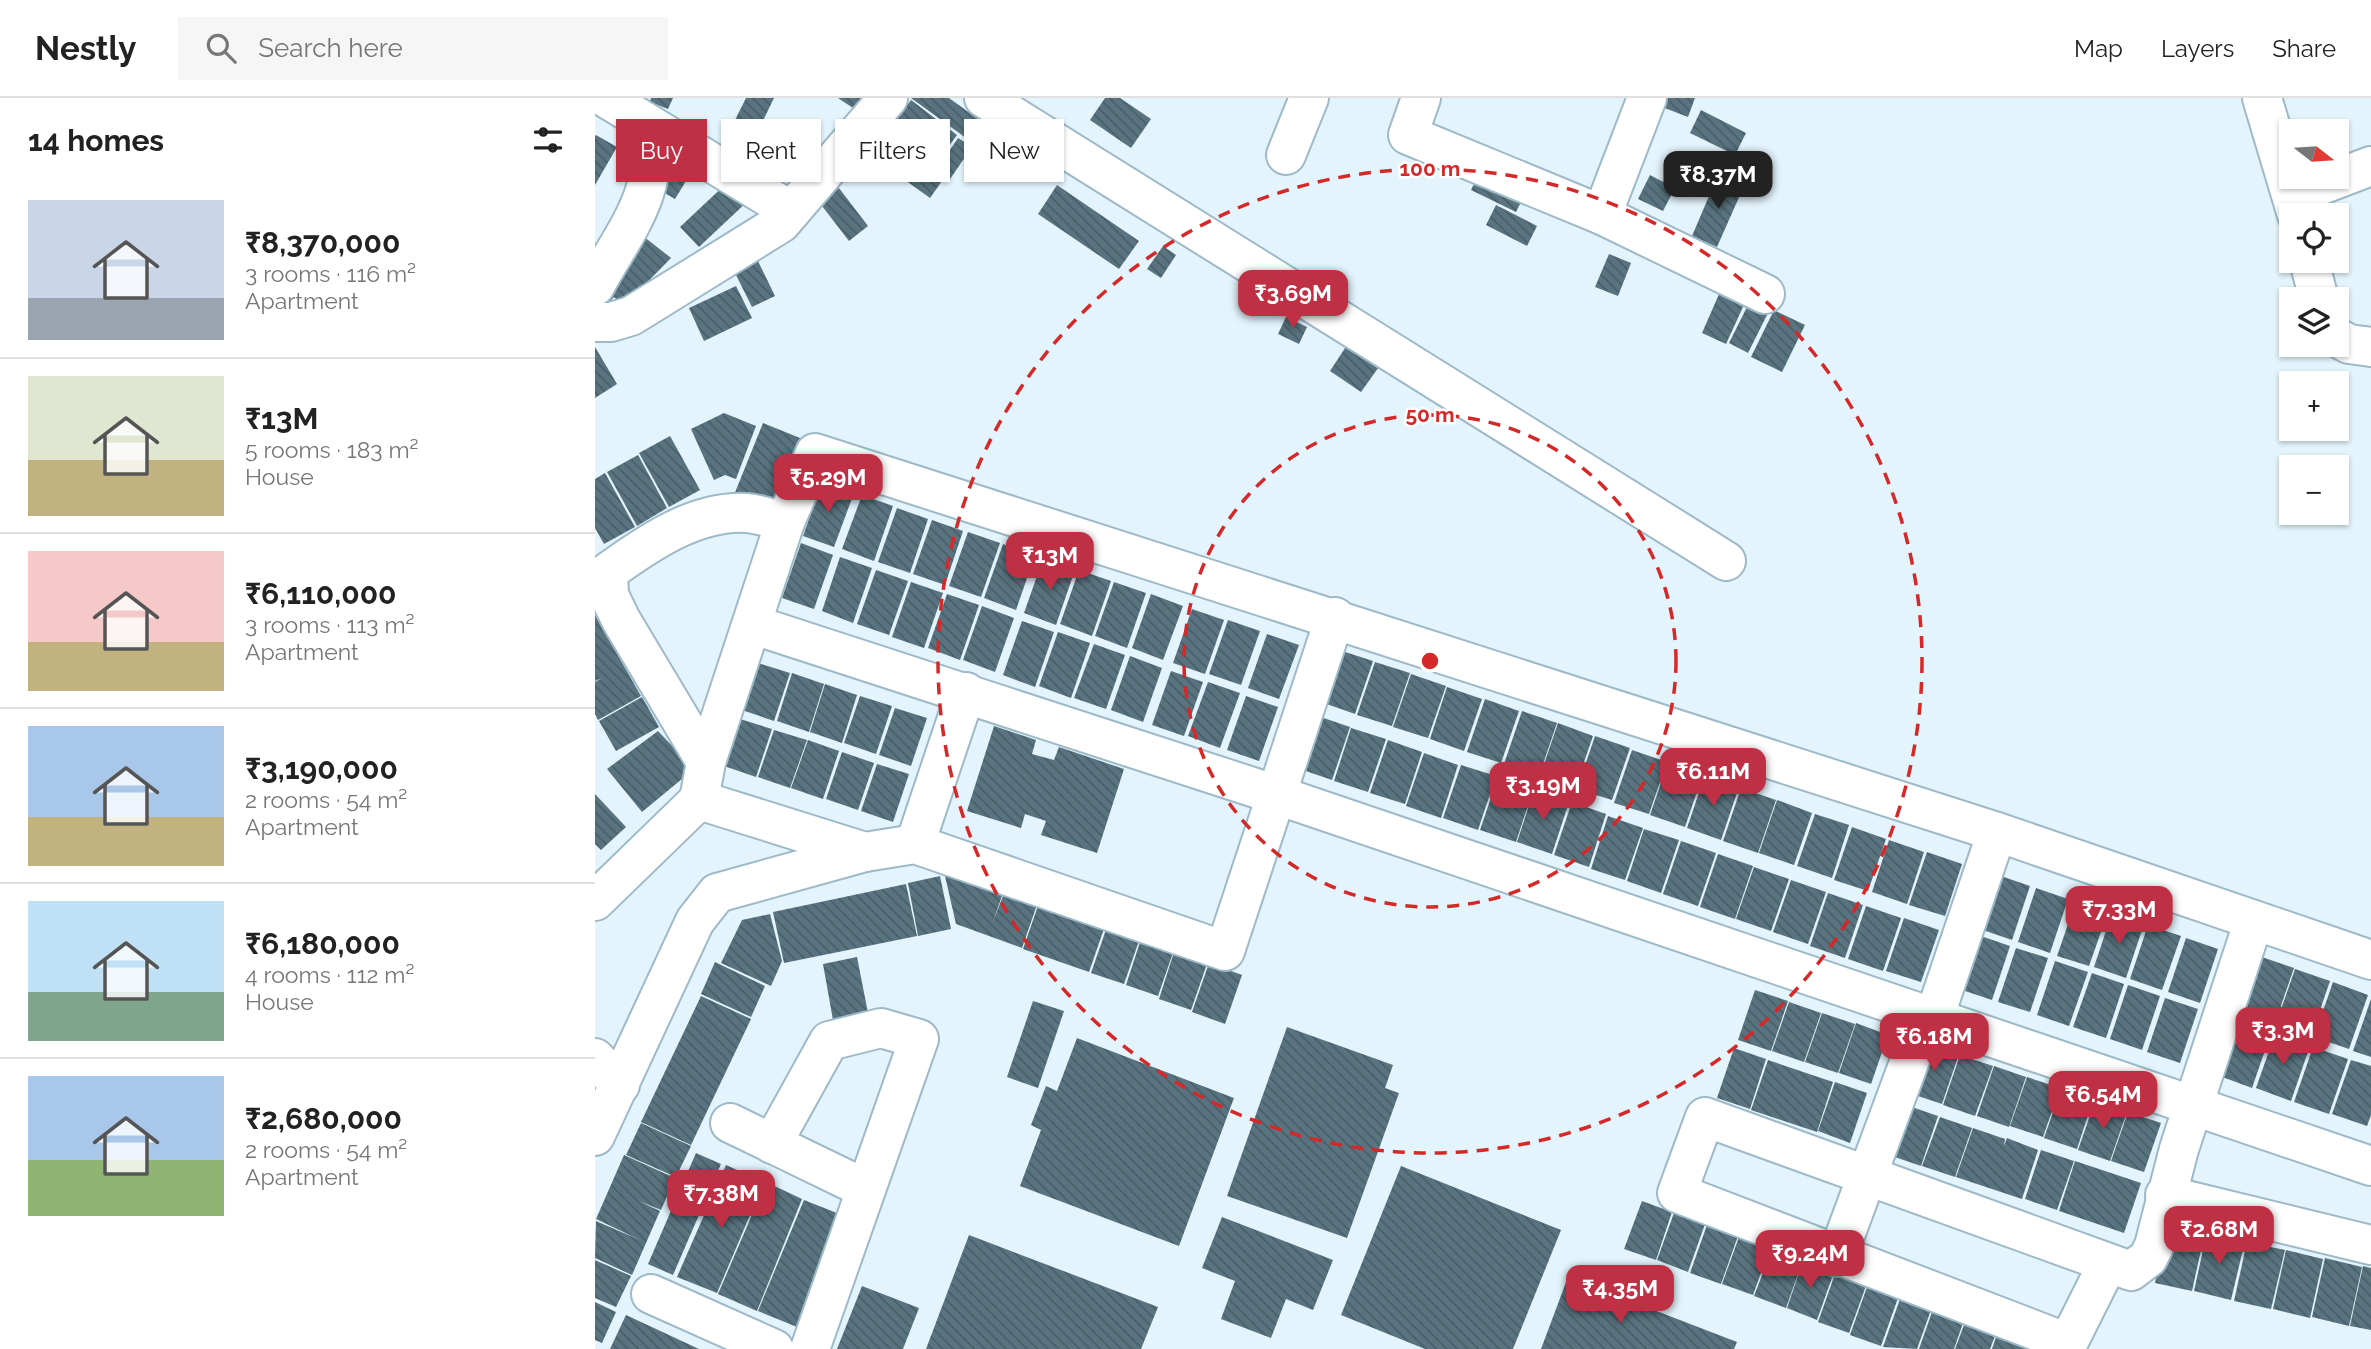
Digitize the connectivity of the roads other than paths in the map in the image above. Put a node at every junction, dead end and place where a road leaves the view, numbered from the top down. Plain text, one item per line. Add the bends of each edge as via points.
1 (606, 98) edge
2 (888, 98) edge
3 (984, 98) edge
4 (1309, 98) edge
5 (1421, 98) edge
6 (1647, 98) edge
7 (2262, 98) edge
8 (637, 119) edge
9 (1286, 155) dead end
10 (707, 162) edge
11 (2371, 166) edge
12 (650, 182) edge
13 (2293, 203) edge
14 (2300, 203) edge
15 (790, 212) junction
16 (1602, 215) junction
17 (595, 286) edge
18 (1765, 294) dead end
19 (595, 322) edge
20 (2349, 344) edge
21 (2371, 347) edge
22 (785, 522) junction
23 (1726, 561) dead end
24 (1335, 617) junction
25 (754, 625) junction
26 (966, 692) junction
27 (706, 762) junction
28 (1277, 795) junction
29 (699, 800) junction
30 (1997, 832) junction
31 (915, 844) junction
32 (865, 852) junction
33 (595, 901) edge
34 (2254, 920) junction
35 (2371, 960) edge
36 (1934, 1018) junction
37 (607, 1072) edge
38 (2193, 1105) junction
39 (730, 1124) dead end
40 (595, 1136) edge
41 (772, 1144) junction
42 (2371, 1166) edge
43 (1867, 1176) junction
44 (866, 1189) junction
45 (2165, 1195) junction
46 (2371, 1245) edge
47 (1837, 1256) junction
48 (2108, 1263) junction
49 (651, 1294) dead end
50 (773, 1349) edge
51 (810, 1349) edge

1 - 8 street
2 - 15 street
3 - 23 street
4 - 9 street
5 - 16 street via 1408,135
6 - 16 street
7 - 13 street
10 - 15 street
11 - 14 street
12 - 17 street
15 - 19 street via 781,223 631,316 611,323
16 - 18 street
20 - 21 street
22 - 24 street via 815,453
22 - 25 street
22 - 27 street via 748,513 705,516 642,547 608,572 609,596 621,620
24 - 28 street
24 - 30 street
25 - 26 street
25 - 27 street
26 - 28 street
26 - 31 street
27 - 29 street
28 - 31 street via 1225,951
28 - 36 street
29 - 32 street
29 - 33 street
30 - 34 street
30 - 36 street
31 - 32 street
32 - 37 street via 717,893 695,921
34 - 35 street
34 - 38 street
36 - 38 street
36 - 43 street via 1917,1041
37 - 40 street
38 - 42 street
38 - 45 street
39 - 41 street
41 - 44 street
41 - 44 street via 828,1041 881,1028 919,1039
43 - 47 street
43 - 47 street via 1705,1116 1677,1193
43 - 48 street
44 - 51 street
45 - 46 street
45 - 48 street via 2148,1258 2131,1271
47 - 48 street via 2068,1343
49 - 50 street

